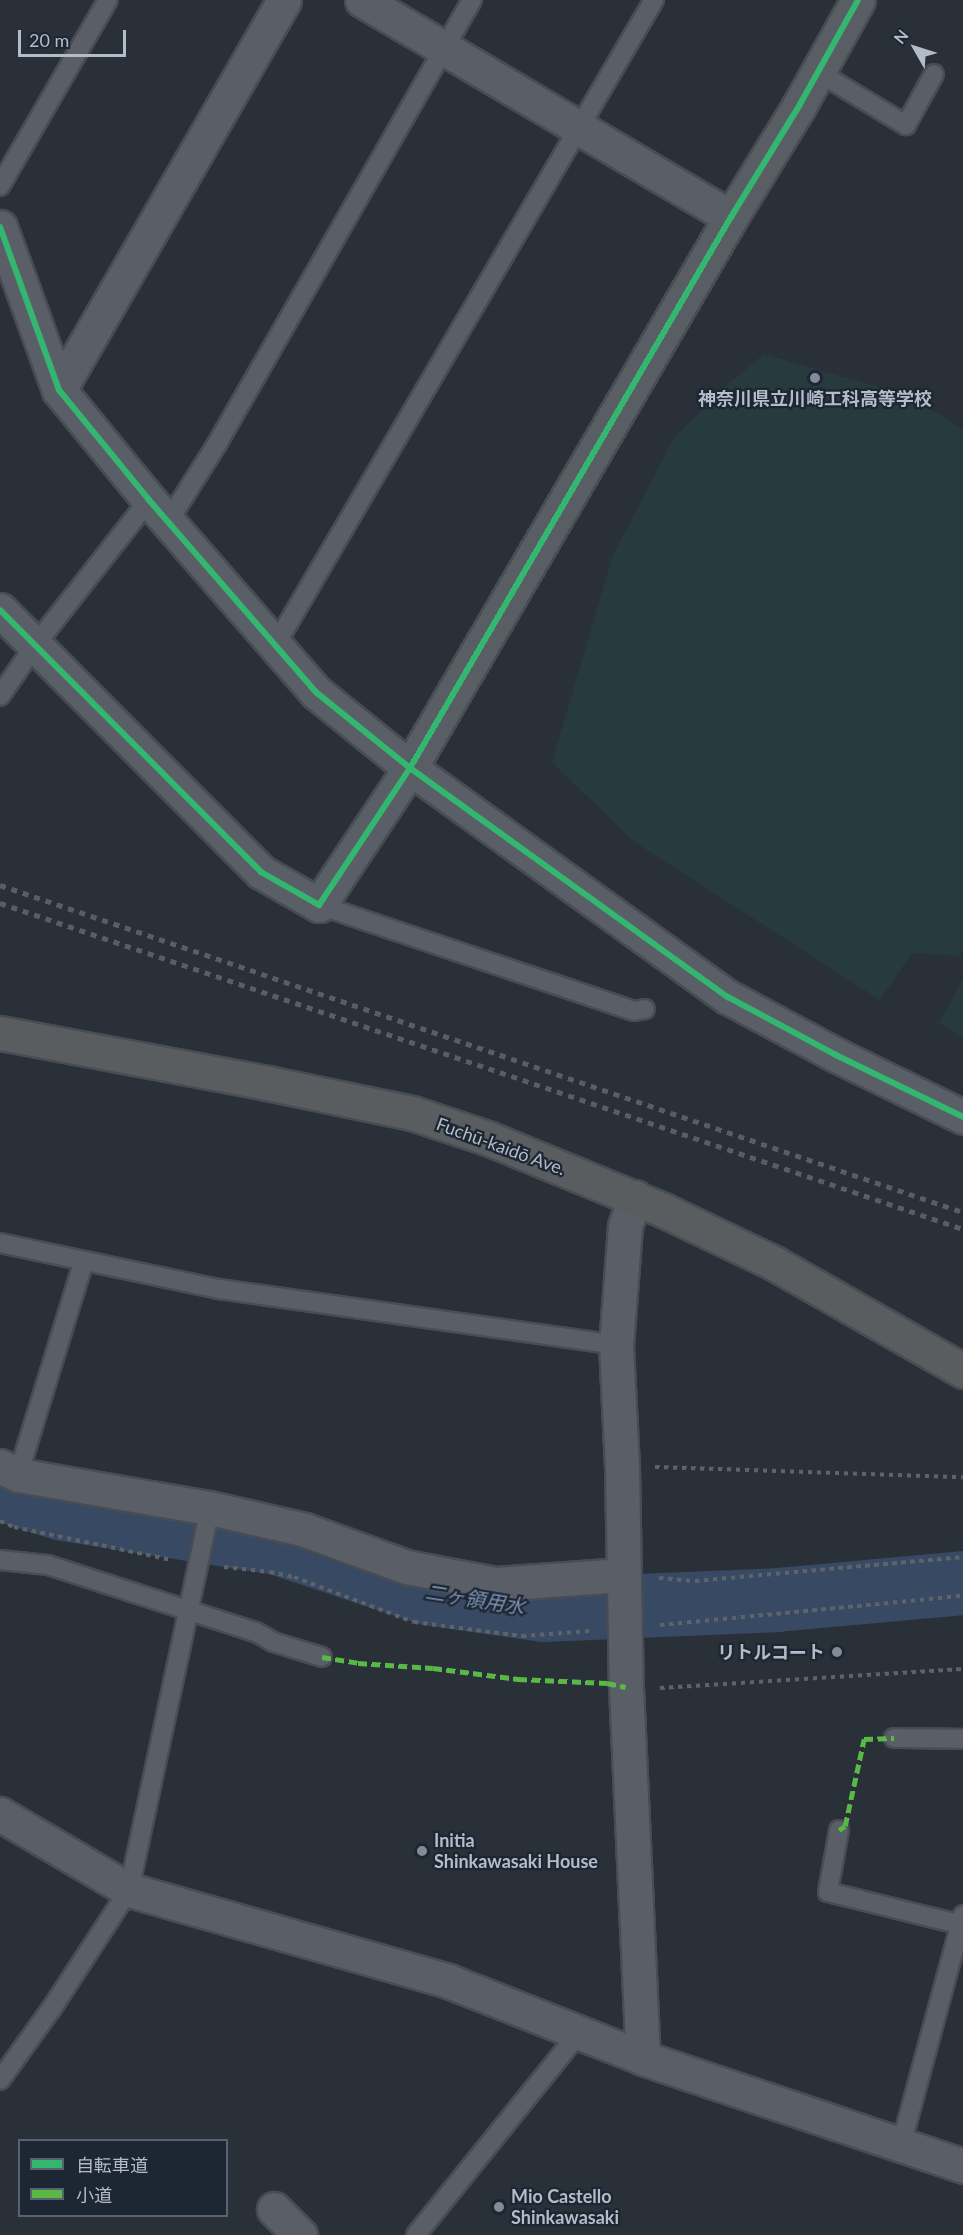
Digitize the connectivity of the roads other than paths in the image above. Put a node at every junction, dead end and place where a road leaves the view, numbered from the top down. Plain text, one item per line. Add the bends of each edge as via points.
1 (108, 0) edge
2 (284, 0) edge
3 (362, 0) edge
4 (472, 0) edge
5 (654, 0) edge
6 (858, 0) edge
7 (444, 48) junction
8 (818, 72) junction
9 (934, 74) dead end
10 (579, 128) junction
11 (0, 186) edge
12 (731, 217) junction
13 (0, 227) edge
14 (60, 390) junction
15 (159, 510) junction
16 (0, 610) edge
17 (36, 644) junction
18 (276, 644) junction
19 (0, 696) edge
20 (410, 768) junction
21 (319, 905) junction
22 (645, 1010) dead end
23 (0, 1033) edge
24 (963, 1117) edge
25 (635, 1197) junction
26 (0, 1243) edge
27 (84, 1261) junction
28 (616, 1345) junction
29 (963, 1371) edge
30 (9, 1471) edge
31 (210, 1508) junction
32 (0, 1560) edge
33 (624, 1578) junction
34 (188, 1611) junction
35 (322, 1657) dead end
36 (894, 1738) dead end
37 (963, 1739) edge
38 (0, 1815) edge
39 (839, 1830) dead end
40 (129, 1890) junction
41 (962, 1926) edge
42 (579, 2033) junction
43 (643, 2058) junction
44 (0, 2080) edge
45 (901, 2145) junction
46 (963, 2166) edge
47 (274, 2210) dead end
48 (300, 2235) edge
49 (416, 2235) edge

1 - 11 lane
2 - 14 street
3 - 7 street
4 - 7 lane
5 - 10 lane
6 - 8 street
7 - 10 street
7 - 15 lane via 217,444
8 - 9 lane via 906,124
8 - 12 street
10 - 12 street
10 - 18 lane
12 - 20 street
13 - 14 street
14 - 15 street
15 - 17 lane
15 - 18 street
16 - 17 street
17 - 19 lane
17 - 21 street via 261,872
18 - 20 street via 317,693
20 - 21 street
20 - 24 street via 728,997
21 - 22 lane via 634,1011
23 - 25 highway, Fuchū-kaidō Ave. via 412,1113 490,1139
25 - 28 street via 626,1226
25 - 29 highway, Fuchū-kaidō Ave. via 774,1263
26 - 27 lane
27 - 28 lane via 219,1289
27 - 30 lane
28 - 33 street
30 - 31 street
31 - 33 street via 305,1530 405,1567 495,1584
31 - 34 lane
32 - 34 lane via 48,1564
33 - 43 street
34 - 35 lane
34 - 40 lane
36 - 37 lane
38 - 40 street
39 - 41 lane via 828,1892
40 - 42 street via 448,1981
40 - 44 lane
41 - 45 lane
42 - 43 street
42 - 49 lane
43 - 45 street
45 - 46 street
47 - 48 street

